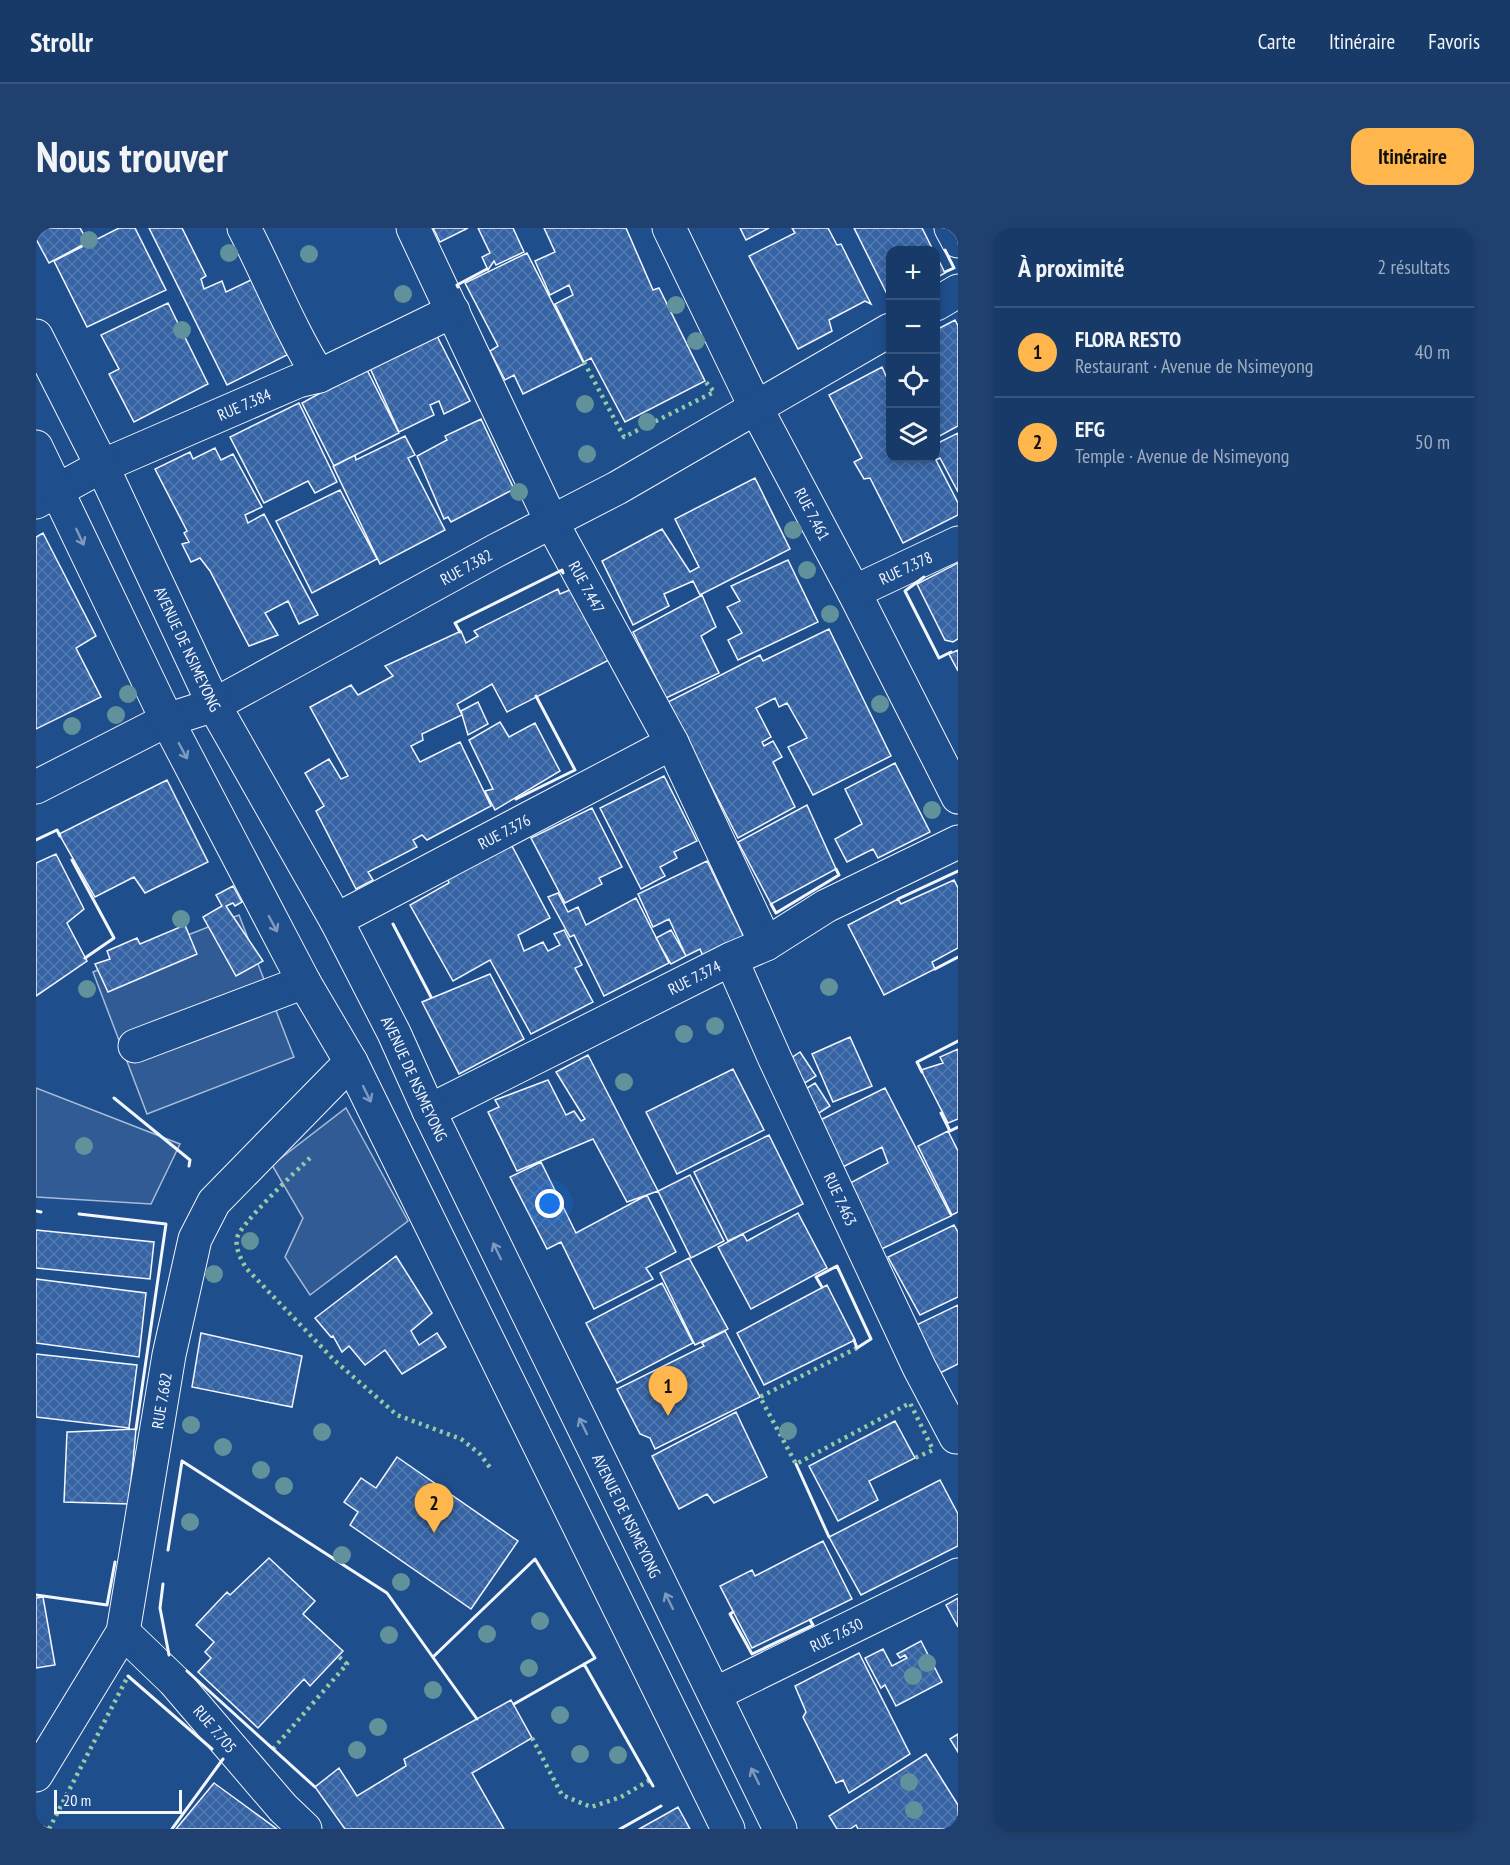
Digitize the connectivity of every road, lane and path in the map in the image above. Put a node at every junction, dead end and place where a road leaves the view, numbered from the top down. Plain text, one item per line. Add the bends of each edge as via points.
1 (244, 228) edge
2 (413, 228) edge
3 (669, 228) edge
4 (951, 228) edge
5 (958, 241) edge
6 (958, 291) edge
7 (940, 302) edge
8 (453, 311) junction
9 (886, 333) edge
10 (36, 336) edge
11 (319, 376) junction
12 (756, 408) junction
13 (36, 447) edge
14 (102, 466) junction
15 (47, 496) edge
16 (552, 523) junction
17 (958, 543) edge
18 (854, 592) junction
19 (214, 705) junction
20 (167, 720) junction
21 (672, 743) junction
22 (36, 787) edge
23 (958, 796) edge
24 (958, 842) edge
25 (336, 920) junction
26 (766, 944) junction
27 (731, 959) junction
28 (304, 982) junction
29 (135, 1046) dead end
30 (351, 1062) junction
31 (429, 1112) junction
32 (956, 1437) dead end
33 (958, 1575) edge
34 (123, 1632) junction
35 (715, 1694) junction
36 (36, 1775) edge
37 (305, 1829) edge
38 (728, 1829) edge
39 (780, 1829) edge

1 - 11 street
2 - 8 street, RUE 7.447
3 - 12 street, RUE 7.461
4 - 5 street
6 - 7 street
8 - 11 street, RUE 7.384
8 - 16 street, RUE 7.447
9 - 12 street, RUE 7.382
10 - 14 street, AVENUE DE NSIMEYONG
11 - 14 street, RUE 7.384 via 298,381
12 - 16 street, RUE 7.382
12 - 18 street, RUE 7.461
13 - 15 street
14 - 15 street, RUE 7.384
14 - 19 street, AVENUE DE NSIMEYONG
15 -> 20 street
16 - 19 street, RUE 7.382
16 - 21 street, RUE 7.447
17 - 18 street, RUE 7.378
18 - 23 street, RUE 7.461
19 - 20 street, RUE 7.382
19 - 25 street, AVENUE DE NSIMEYONG
20 - 22 street, RUE 7.382
20 -> 28 street
21 - 25 street, RUE 7.376
21 - 26 street, RUE 7.447
24 - 26 street, RUE 7.374 via 826,906
25 - 31 street, AVENUE DE NSIMEYONG
26 - 27 street, RUE 7.374
27 - 31 street, RUE 7.374
27 - 32 street, RUE 7.463 via 919,1367
28 - 29 street
28 - 30 street
30 - 34 street, RUE 7.682 via 214,1202 195,1239 168,1355
30 -> 38 street
35 -> 31 street, AVENUE DE NSIMEYONG
33 - 35 street, RUE 7.630
34 - 36 street, RUE 7.682
34 - 37 street, RUE 7.705 via 174,1681
39 -> 35 street, AVENUE DE NSIMEYONG

